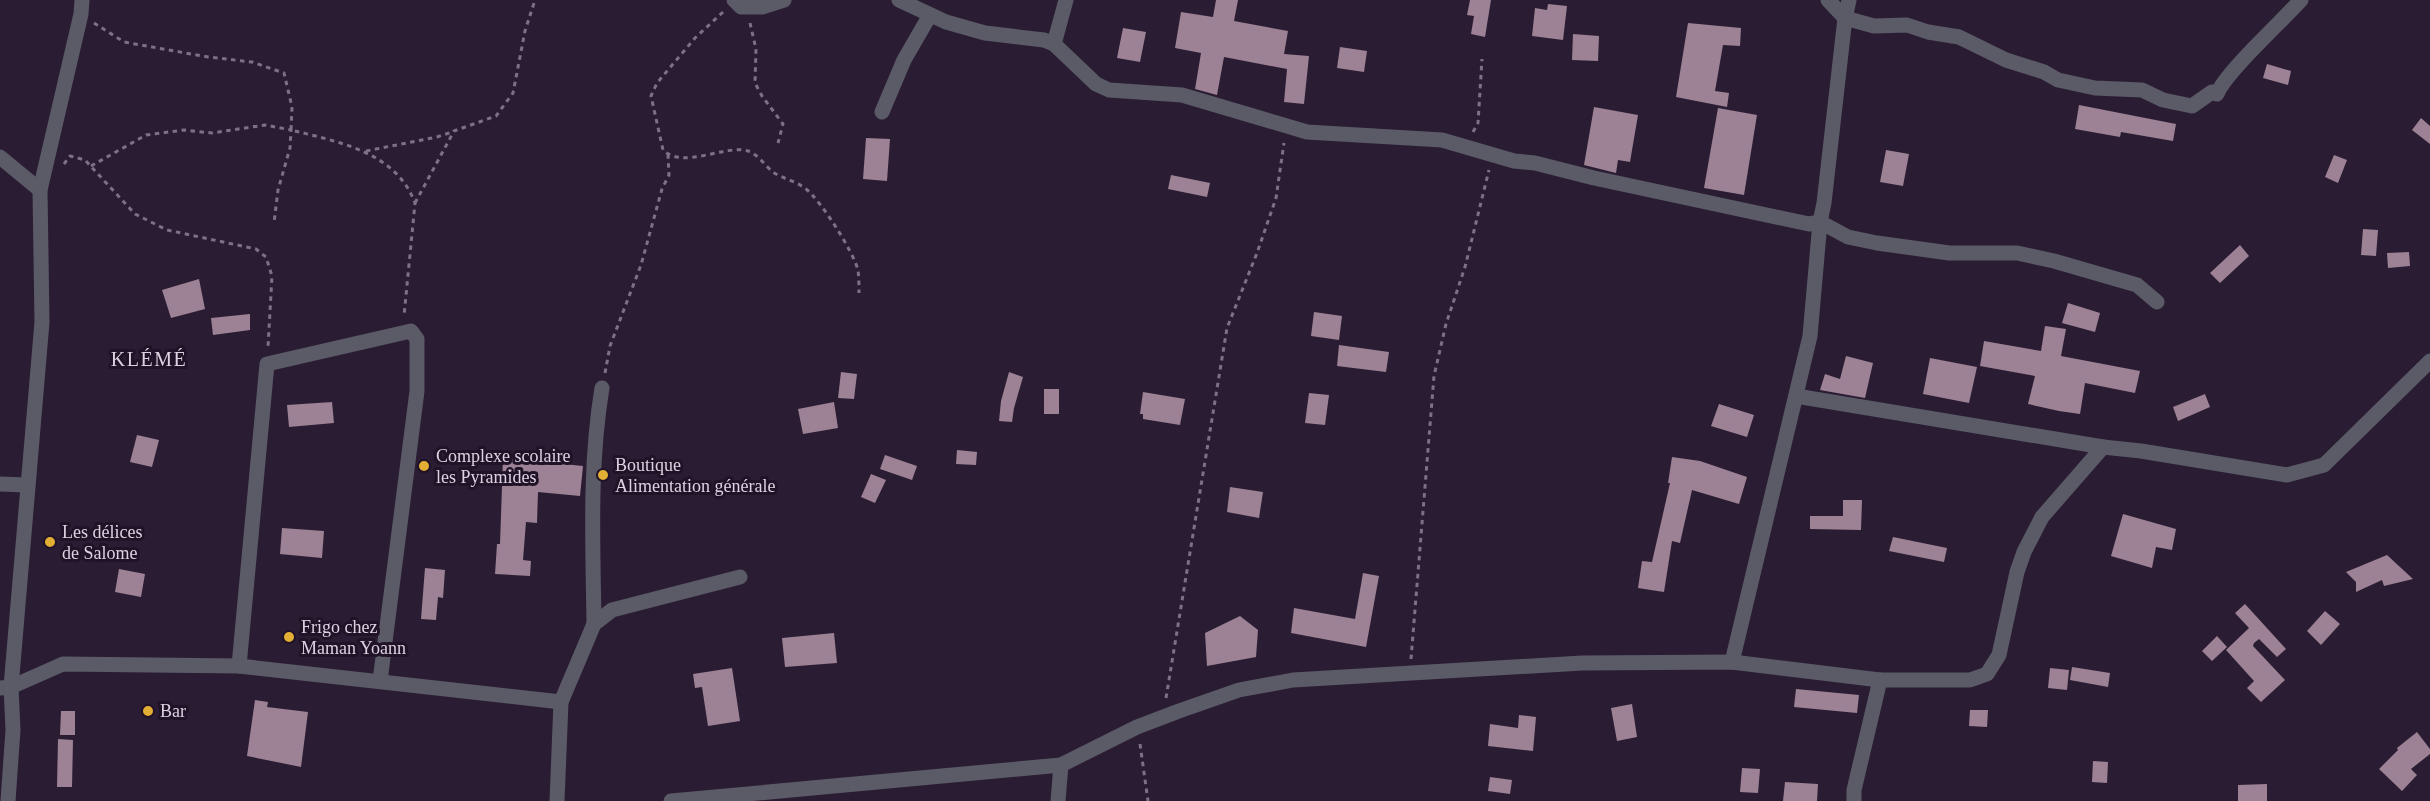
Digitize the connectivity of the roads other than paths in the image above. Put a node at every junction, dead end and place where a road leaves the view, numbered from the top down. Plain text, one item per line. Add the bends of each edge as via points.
1 (784, 0) edge
2 (899, 0) edge
3 (1066, 0) edge
4 (1828, 0) edge
5 (1849, 0) edge
6 (2301, 0) edge
7 (738, 4) edge
8 (82, 7) edge
9 (930, 15) junction
10 (1845, 18) junction
11 (1054, 44) junction
12 (882, 112) dead end
13 (0, 157) edge
14 (40, 190) junction
15 (1820, 222) junction
16 (2157, 302) dead end
17 (2427, 372) edge
18 (602, 388) road end
19 (1796, 396) junction
20 (2103, 447) junction
21 (0, 484) edge
22 (27, 485) junction
23 (740, 577) dead end
24 (594, 624) junction
25 (1732, 662) junction
26 (239, 666) junction
27 (1880, 680) junction
28 (380, 681) junction
29 (5, 687) edge
30 (561, 702) junction
31 (1061, 765) junction
32 (8, 801) edge
33 (557, 801) edge
34 (671, 801) edge
35 (1058, 801) edge
36 (1854, 801) edge

1 - 7 street via 762,7
2 - 9 street
3 - 11 street
4 - 10 street
5 - 10 street
6 - 10 street via 2219,87 2217,94 2212,92 2192,106 2163,100 2142,90 2095,88 2058,80 1959,37 1907,25 1874,26
8 - 14 street
9 - 11 street via 985,33
9 - 12 street via 904,60
10 - 15 street
11 - 15 street via 1096,84 1110,90 1182,95 1306,132 1442,140 1797,223
13 - 14 street
14 - 22 street via 42,322
15 - 16 street via 1848,237 1877,243 1948,253 2017,253 2054,261 2137,285
15 - 19 street via 1810,336
17 - 20 street via 2324,465 2304,472 2287,475
18 - 24 street via 593,490
19 - 20 street
19 - 25 street
20 - 27 street via 2042,518 2024,552 1999,655 1987,674 1970,680
21 - 22 street
22 - 29 street via 19,601
23 - 24 street via 612,610
24 - 30 street
25 - 27 street
25 - 31 street via 1582,663 1260,685 1137,727
26 - 28 street
26 - 28 street via 267,364 411,331 417,339 417,391
26 - 29 street via 63,664
27 - 36 street
28 - 30 street
29 - 32 street via 12,730
30 - 33 street
31 - 34 street
31 - 35 street

